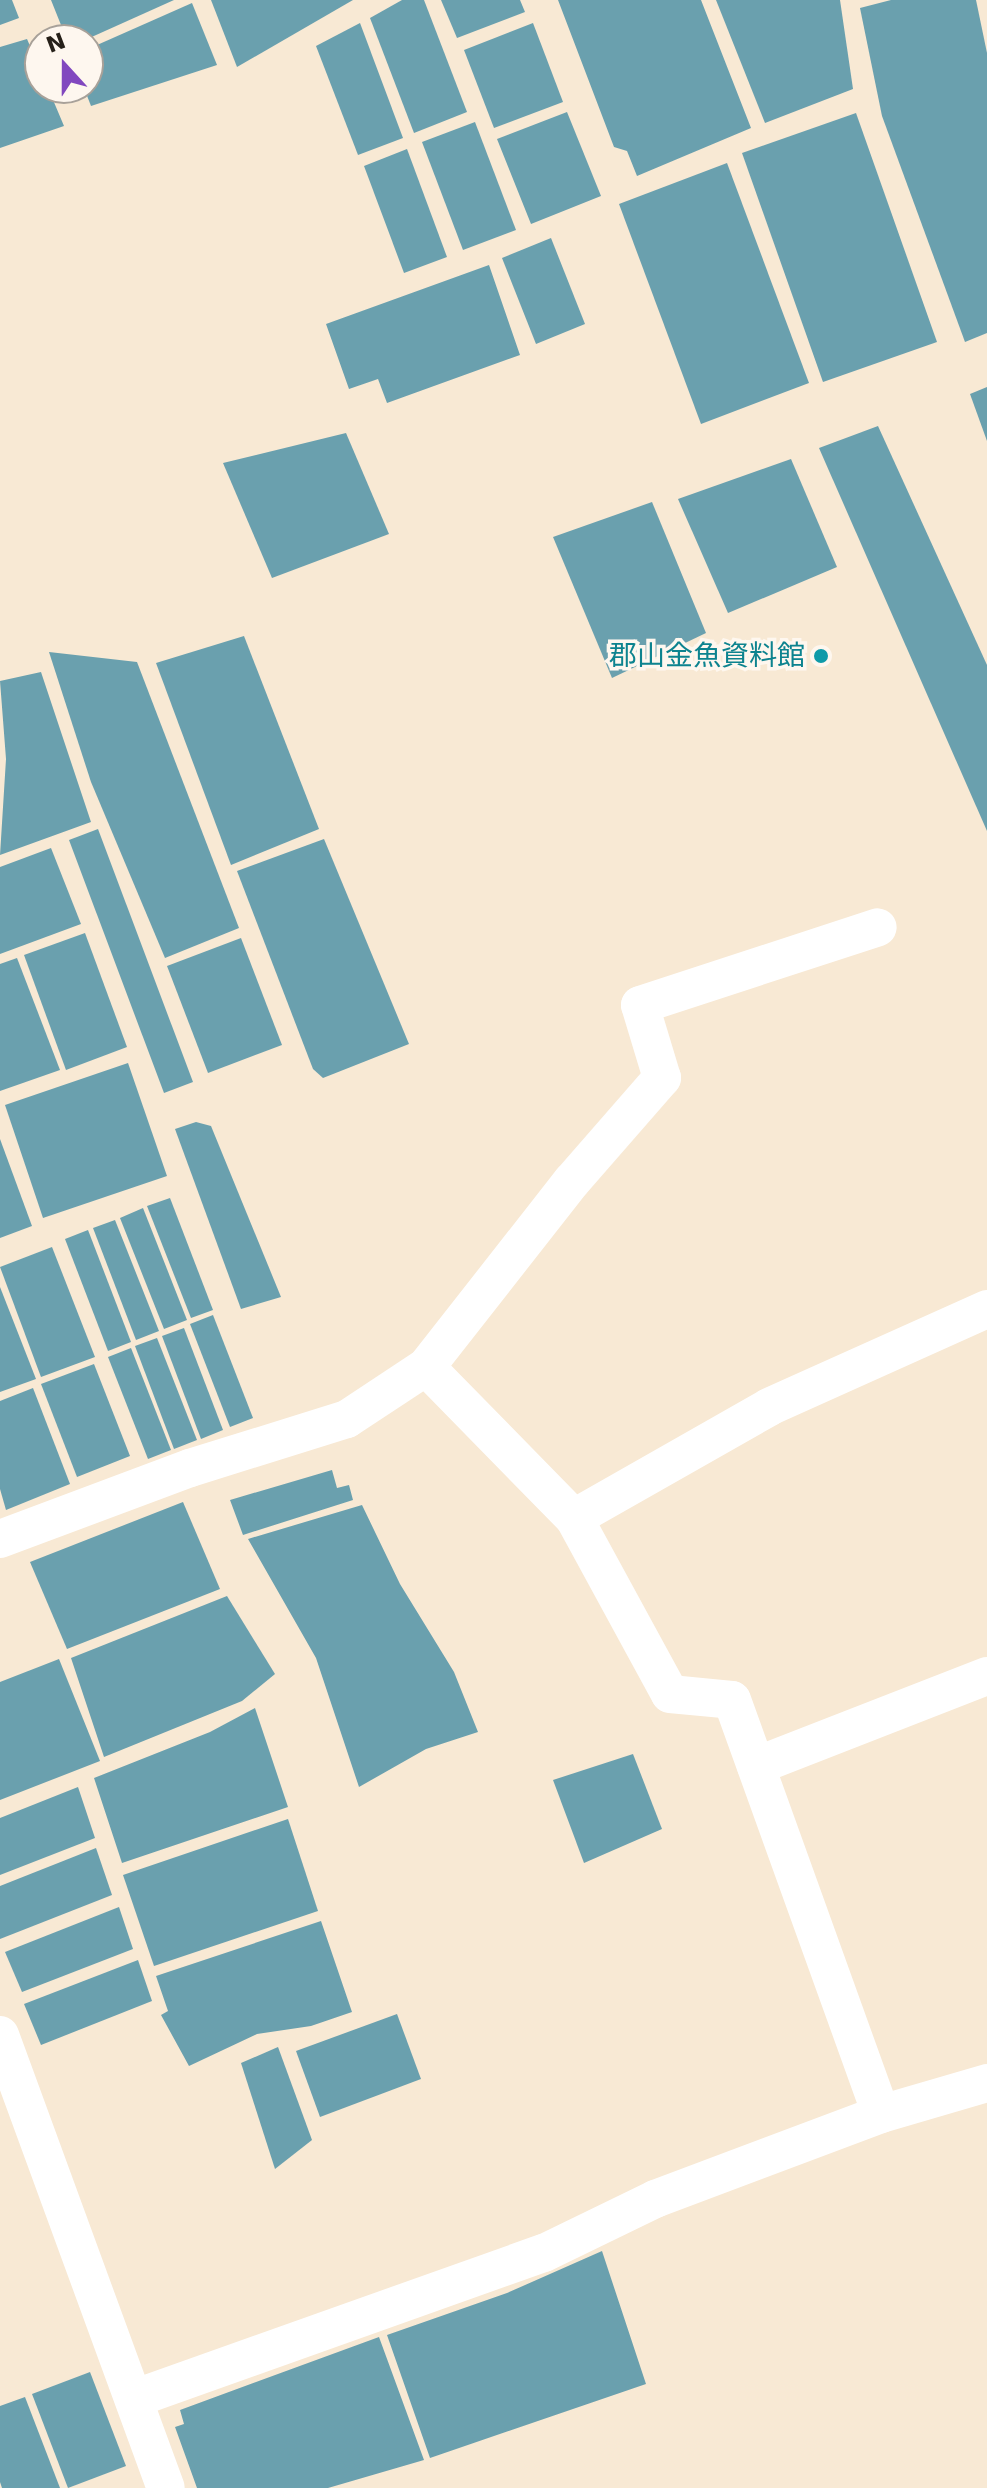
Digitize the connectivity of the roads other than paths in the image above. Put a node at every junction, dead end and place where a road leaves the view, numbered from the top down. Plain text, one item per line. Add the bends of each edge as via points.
1 (878, 927) dead end
2 (987, 1309) edge
3 (426, 1367) junction
4 (574, 1518) junction
5 (0, 1539) edge
6 (987, 1676) edge
7 (756, 1766) junction
8 (0, 2035) edge
9 (987, 2083) edge
10 (881, 2114) junction
11 (136, 2398) junction
12 (166, 2488) edge

1 - 3 street via 640,1005 662,1078 572,1181
2 - 4 street via 769,1407
3 - 4 street
3 - 5 street via 347,1419 190,1468
4 - 7 street via 670,1694 732,1700
6 - 7 street
7 - 10 street
8 - 11 street
9 - 10 street
10 - 11 street via 655,2199 544,2253
11 - 12 street

